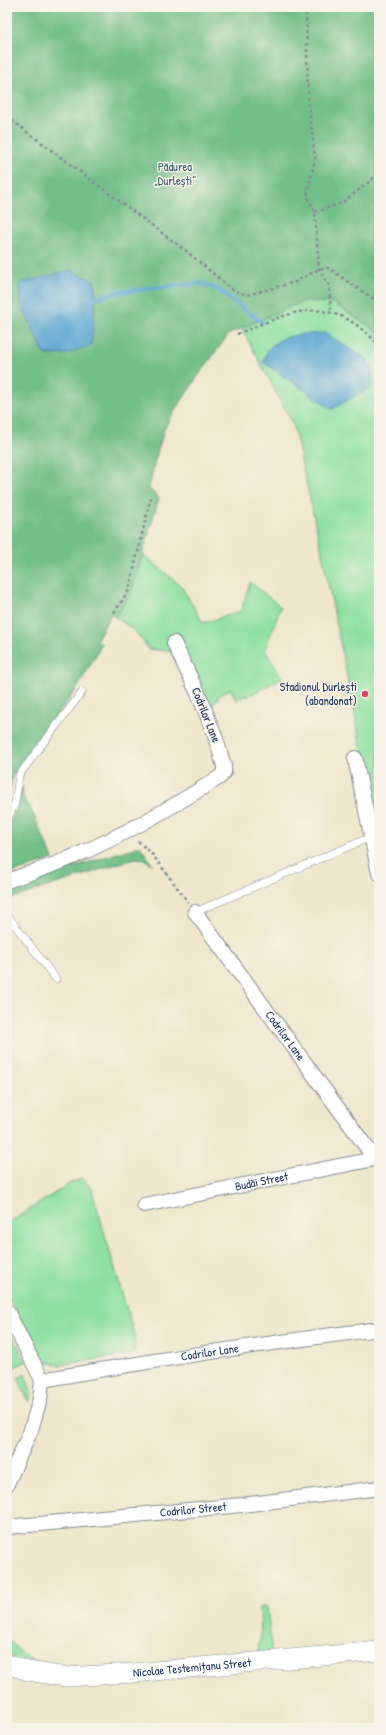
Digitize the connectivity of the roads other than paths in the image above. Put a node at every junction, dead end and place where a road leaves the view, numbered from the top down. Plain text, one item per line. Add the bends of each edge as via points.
1 (174, 643) dead end
2 (82, 692) dead end
3 (356, 758) dead end
4 (7, 820) edge
5 (371, 837) junction
6 (379, 873) edge
7 (7, 881) edge
8 (195, 912) joint
9 (7, 915) edge
10 (56, 979) dead end
11 (377, 1159) edge
12 (144, 1204) dead end
13 (7, 1311) edge
14 (379, 1329) edge
15 (42, 1380) junction
16 (7, 1484) edge
17 (379, 1488) edge
18 (7, 1527) edge
19 (379, 1652) edge
20 (7, 1664) edge

1 - 7 street, Codrilor Lane via 201,700 216,739 224,772 220,777 128,831 70,858
2 - 4 lane via 19,775 15,804
3 - 5 street
5 - 6 street
5 - 8 lane
8 - 11 street, Codrilor Lane
9 - 10 lane
11 - 12 street, Budăi Street
13 - 15 street
14 - 15 street, Codrilor Lane via 156,1360
15 - 16 street via 40,1399 31,1430
17 - 18 street, Codrilor Street via 242,1505
19 - 20 street, Nicolae Testemițanu Street via 66,1677 28,1671

